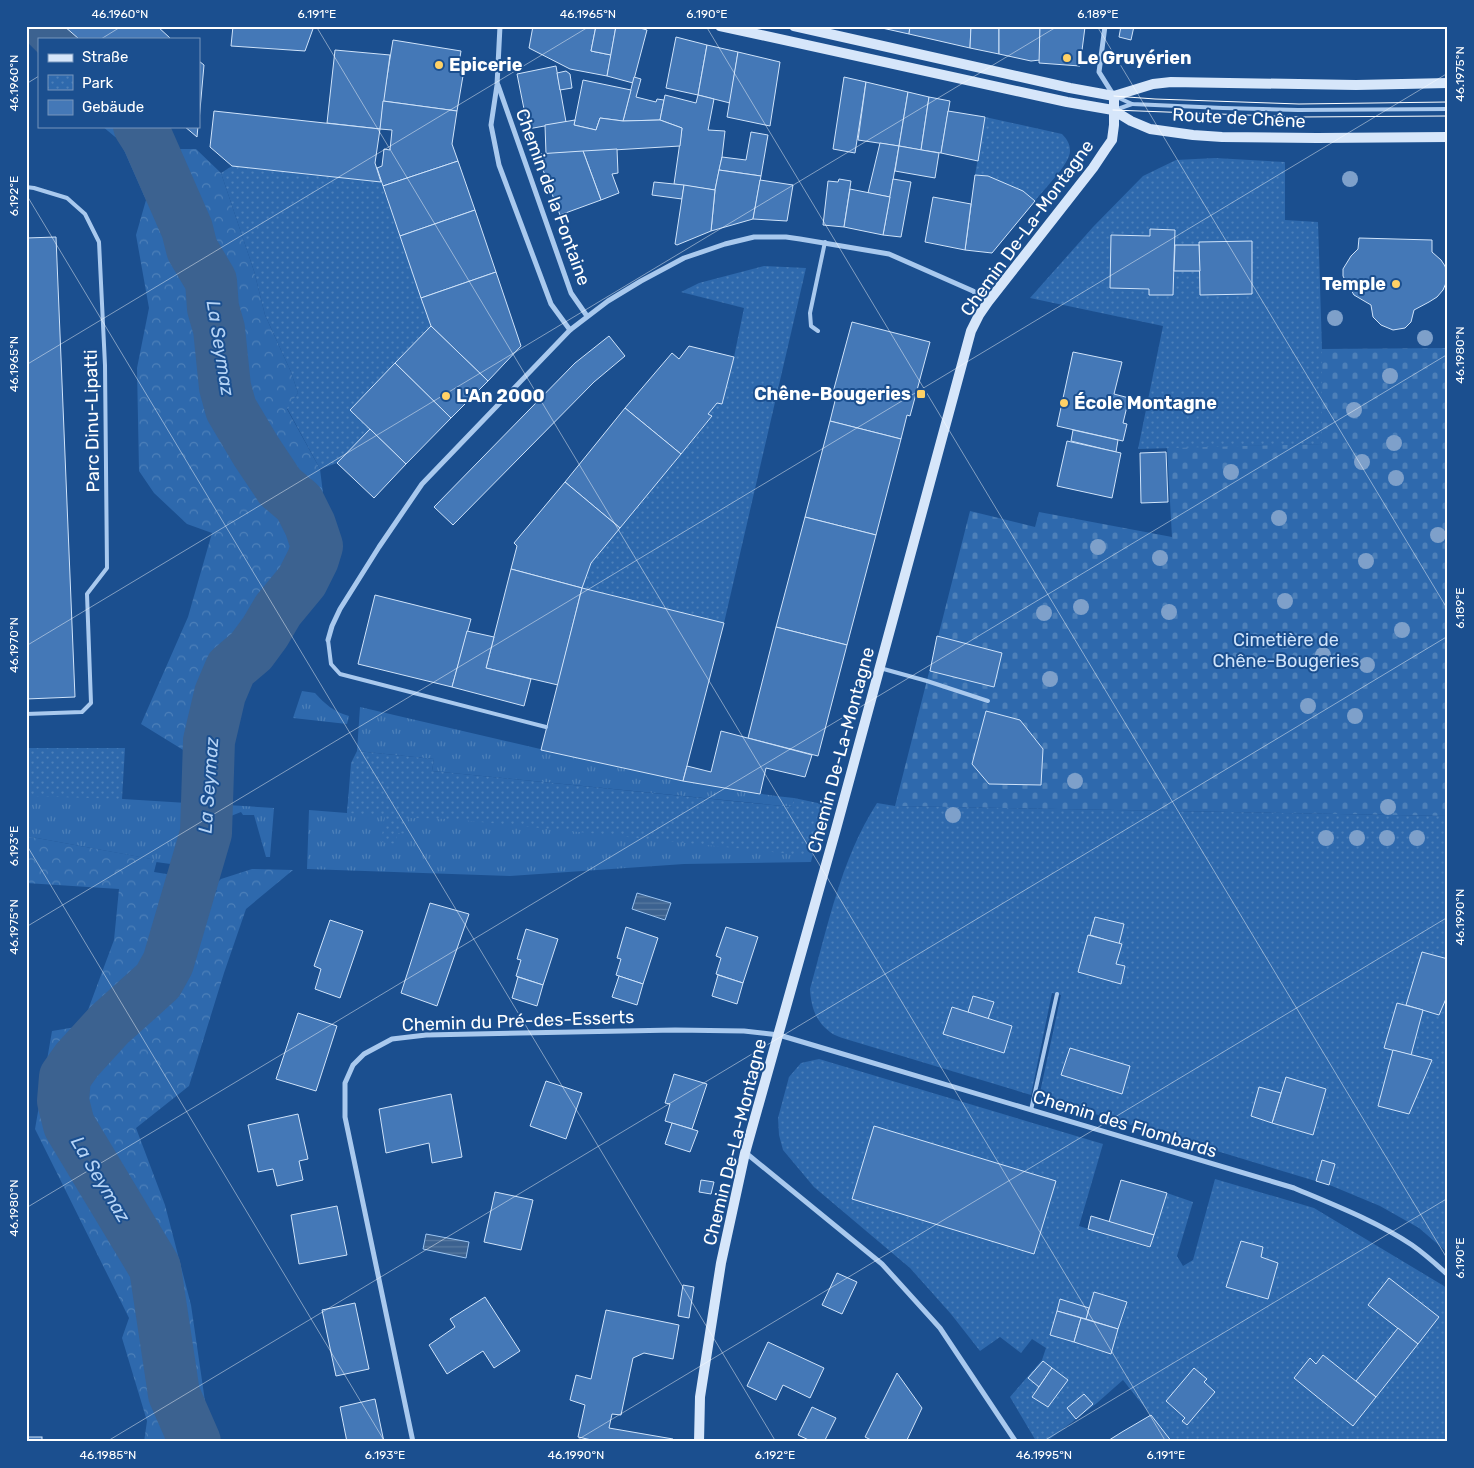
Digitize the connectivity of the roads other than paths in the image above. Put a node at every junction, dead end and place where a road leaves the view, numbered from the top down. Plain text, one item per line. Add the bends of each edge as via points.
1 (500, 26) edge
2 (720, 26) edge
3 (794, 26) edge
4 (1105, 26) edge
5 (1448, 83) edge
6 (497, 85) junction
7 (1114, 96) junction
8 (1132, 104) junction
9 (1448, 109) edge
10 (1114, 110) junction
11 (1448, 137) edge
12 (26, 187) edge
13 (825, 242) junction
14 (988, 302) junction
15 (587, 316) junction
16 (570, 330) junction
17 (818, 331) dead end
18 (328, 640) joint
19 (880, 668) junction
20 (988, 702) dead end
21 (26, 714) edge
22 (546, 727) dead end
23 (1057, 994) dead end
24 (778, 1035) junction
25 (1031, 1110) junction
26 (746, 1152) junction
27 (1448, 1275) edge
28 (413, 1442) edge
29 (699, 1442) edge
30 (1016, 1442) edge

1 - 6 street, Chemin de la Fontaine
2 - 10 main road
3 - 7 main road
4 - 7 street via 1100,72
5 - 7 main road, Route de Chêne via 1171,82
6 - 15 street, Chemin de la Fontaine via 571,293
6 - 16 street, Chemin de la Fontaine via 492,125 499,165 551,304
7 - 8 lane
7 - 10 main road
8 - 9 lane via 1298,110
8 - 10 lane
10 - 11 main road, Route de Chêne via 1150,129 1193,135
10 - 14 main road, Chemin De-La-Montagne via 1112,140
12 - 21 lane, Parc Dinu-Lipatti via 67,198 85,214 99,242 105,365 107,568 87,594 91,703 82,712
13 - 14 street via 889,254 974,291
13 - 15 street via 754,237 705,250 641,281
13 - 17 lane via 810,313 811,326
14 - 19 main road, Chemin De-La-Montagne via 971,331
15 - 16 street
16 - 18 street via 422,484 340,609
18 - 22 lane via 331,664 340,674
19 - 20 lane via 927,680
19 - 24 main road, Chemin De-La-Montagne
23 - 25 lane
24 - 25 street, Chemin des Flombards
24 - 26 main road, Chemin De-La-Montagne
24 - 28 street, Chemin du Pré-des-Esserts via 675,1030 426,1034 392,1039 364,1054 352,1065 345,1084 345,1117
25 - 27 street, Chemin des Flombards via 1294,1188 1380,1227 1431,1259
26 - 29 main road, Chemin De-La-Montagne via 721,1263 700,1397
26 - 30 street via 882,1264 940,1328

